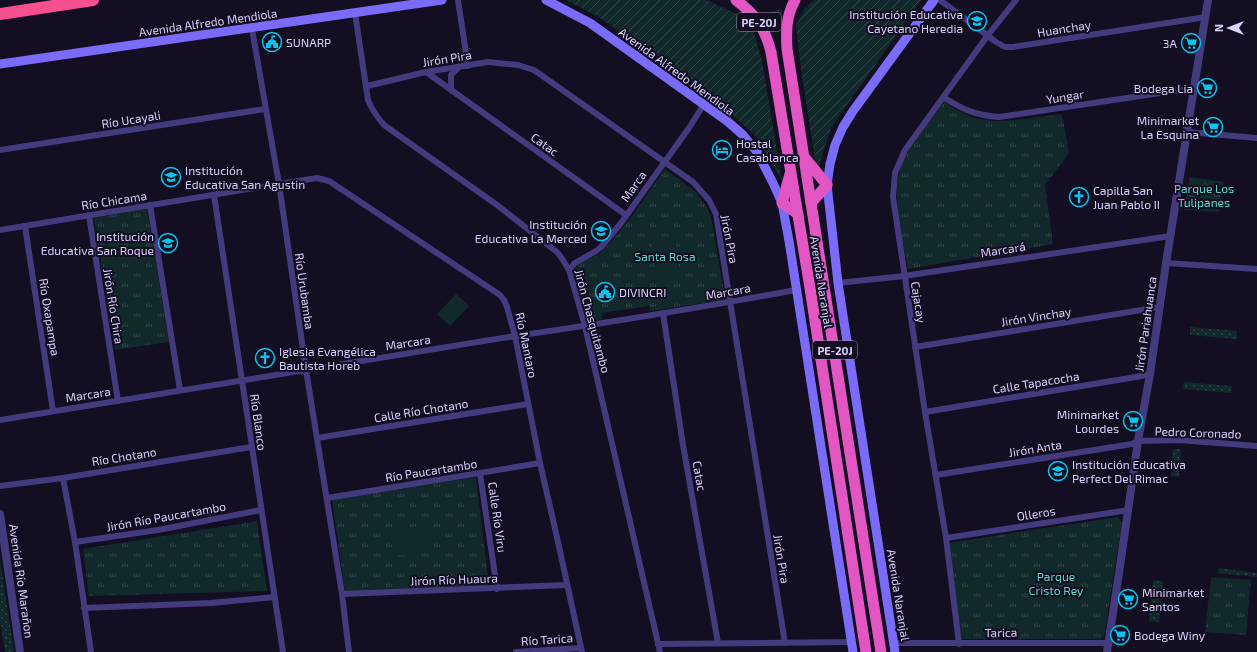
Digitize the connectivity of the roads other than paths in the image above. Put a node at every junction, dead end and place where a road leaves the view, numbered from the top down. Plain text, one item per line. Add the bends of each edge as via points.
1 (92, 0) edge
2 (442, 0) edge
3 (458, 0) edge
4 (546, 0) edge
5 (736, 0) edge
6 (795, 0) edge
7 (934, 0) edge
8 (940, 0) edge
9 (1016, 0) edge
10 (1208, 0) edge
11 (355, 13) junction
12 (0, 14) edge
13 (1206, 17) junction
14 (252, 28) junction
15 (988, 35) junction
16 (0, 64) edge
17 (468, 66) junction
18 (459, 67) junction
19 (426, 72) junction
20 (366, 86) junction
21 (1194, 88) junction
22 (452, 91) junction
23 (943, 97) junction
24 (704, 104) junction
25 (266, 109) junction
26 (1187, 132) junction
27 (1257, 138) edge
28 (0, 150) edge
29 (804, 158) junction
30 (664, 161) junction
31 (791, 171) junction
32 (279, 184) junction
33 (827, 185) junction
34 (214, 195) junction
35 (782, 203) junction
36 (811, 203) junction
37 (150, 206) junction
38 (798, 214) junction
39 (89, 215) junction
40 (626, 215) junction
41 (25, 226) junction
42 (0, 230) edge
43 (1170, 236) junction
44 (1166, 263) junction
45 (1257, 269) edge
46 (569, 270) junction
47 (904, 276) junction
48 (838, 283) junction
49 (796, 290) junction
50 (730, 302) junction
51 (1160, 307) junction
52 (663, 313) junction
53 (585, 326) junction
54 (515, 336) junction
55 (915, 347) junction
56 (306, 370) junction
57 (1150, 374) junction
58 (242, 380) junction
59 (180, 390) junction
60 (118, 401) junction
61 (528, 404) junction
62 (53, 411) junction
63 (925, 412) junction
64 (0, 420) edge
65 (317, 438) junction
66 (1138, 442) junction
67 (251, 446) junction
68 (1257, 446) edge
69 (540, 463) junction
70 (480, 473) junction
71 (936, 476) junction
72 (63, 478) junction
73 (0, 486) edge
74 (327, 498) junction
75 (261, 510) junction
76 (1129, 510) junction
77 (0, 514) edge
78 (946, 538) junction
79 (74, 542) junction
80 (567, 585) junction
81 (497, 588) junction
82 (342, 594) junction
83 (274, 597) junction
84 (84, 608) junction
85 (851, 642) junction
86 (718, 643) junction
87 (785, 643) junction
88 (1108, 643) junction
89 (658, 644) junction
90 (959, 644) junction
91 (894, 648) edge
92 (581, 650) edge
93 (20, 652) edge
94 (91, 652) edge
95 (283, 652) edge
96 (349, 652) edge
97 (516, 652) edge
98 (660, 652) edge
99 (853, 652) edge
100 (866, 652) edge
101 (881, 652) edge
102 (1107, 652) edge

1 - 12 highway
2 - 11 main road, Avenida Alfredo Mendiola
3 - 17 street
4 - 24 main road, Avenida Alfredo Mendiola via 590,22
5 - 31 highway, Avenida Naranjal / PE-20J via 751,11 767,37
6 - 29 highway, Avenida Naranjal / PE-20J via 788,20 787,39
7 - 33 main road via 843,128 830,164
8 - 15 street, Huanchay
9 - 15 street, Cajacay
10 - 13 street, Jirón Pariahuanca
11 - 14 main road, Avenida Alfredo Mendiola
11 - 20 street, Jirón Chasquitambo
13 - 15 street, Huanchay via 1013,47 1005,47
13 - 21 street, Jirón Pariahuanca
14 - 16 main road, Avenida Alfredo Mendiola
14 - 25 street, Río Urubamba
15 - 23 street, Cajacay
17 - 18 street, Jirón Pira
17 - 30 street, Jirón Pira via 488,62 505,63 534,70
18 - 19 street, Jirón Pira
18 - 22 street via 451,75
19 - 20 street, Jirón Pira
19 - 22 street, Catac
20 - 46 street, Jirón Chasquitambo via 371,109 384,125 503,210 556,252
21 - 23 street, Yungar via 999,117 968,112
21 - 26 street, Jirón Pariahuanca
22 - 40 street, Catac
23 - 47 street, Cajacay via 905,150 895,173 893,197
24 - 30 street, Marca
24 - 35 main road, Avenida Alfredo Mendiola via 727,121 757,152
25 - 28 street, Río Ucayali
25 - 32 street, Río Urubamba
26 - 27 street
26 - 43 street, Jirón Pariahuanca
29 - 33 highway
29 - 36 highway, Avenida Naranjal / PE-20J
30 - 40 street, Marca
30 - 50 street, Jirón Pira via 693,182 716,214
31 - 35 highway
31 - 38 highway, Avenida Naranjal / PE-20J
32 - 34 street, Río Chicama
32 - 54 street, Río Mantaro via 317,178 329,181 500,295 507,307
32 - 56 street, Río Urubamba
33 - 36 highway
33 - 48 main road, Avenida Naranjal
34 - 37 street, Río Chicama
34 - 58 street, Río Blanco
35 - 38 highway
35 - 49 main road
36 - 101 highway, Avenida Naranjal / PE-20J
37 - 39 street, Río Chicama
37 - 59 street
38 - 100 highway, Avenida Naranjal / PE-20J
39 - 41 street, Río Chicama
39 - 60 street, Jirón Río Chira
40 - 46 street, Marca via 601,247 575,263
41 - 42 street, Río Chicama
41 - 62 street, Río Oxapampa
43 - 44 street, Jirón Pariahuanca
43 - 47 street, Marcará
44 - 45 street
44 - 51 street, Jirón Pariahuanca
46 - 53 street, Jirón Chasquitambo
47 - 48 street, Marcará
47 - 55 street, Cajacay
48 - 91 main road, Avenida Naranjal
49 - 50 street, Marcara
49 - 85 main road
50 - 52 street, Marcara
50 - 87 street, Jirón Pira
51 - 55 street, Jirón Vinchay
51 - 57 street, Jirón Pariahuanca
52 - 53 street, Marcara
52 - 86 street, Catac
53 - 54 street, Marcara
53 - 89 street, Jirón Chasquitambo
54 - 56 street, Marcara
54 - 61 street, Río Mantaro
55 - 63 street, Cajacay
56 - 58 street, Marcara
56 - 65 street, Río Urubamba
57 - 63 street, Calle Tapacocha
57 - 66 street, Jirón Pariahuanca
58 - 59 street, Marcara
58 - 67 street, Río Blanco
59 - 60 street, Marcara
60 - 62 street, Marcara
61 - 65 street, Calle Río Chotano
61 - 69 street, Río Mantaro
62 - 64 street, Marcara
63 - 71 street, Cajacay
65 - 74 street, Río Urubamba
66 - 68 street, Pedro Coronado via 1179,440
66 - 71 street, Jirón Anta
66 - 76 street, Jirón Pariahuanca
67 - 72 street, Río Chotano
67 - 75 street, Río Blanco
69 - 70 street, Río Paucartambo
69 - 80 street, Río Mantaro
70 - 74 street, Río Paucartambo
70 - 81 street, Calle Río Viru
71 - 78 street, Cajacay
72 - 73 street, Río Chotano
72 - 79 street
74 - 82 street, Río Urubamba
75 - 79 street, Jirón Río Paucartambo via 158,530
75 - 83 street, Río Blanco
76 - 78 street, Olleros
76 - 88 street, Jirón Pariahuanca
77 - 93 street, Avenida Río Marañon
78 - 90 street, Cajacay
79 - 84 street
80 - 81 street, Jirón Río Huaura
80 - 92 street, Río Mantaro
81 - 82 street, Jirón Río Huaura
82 - 96 street, Río Urubamba
83 - 84 street via 211,603
83 - 95 street, Río Blanco
84 - 94 street
85 - 87 street
85 - 99 main road
86 - 87 street
86 - 89 street
88 - 90 street, Tarica
88 - 102 street, Jirón Pariahuanca
89 - 98 street, Jirón Chasquitambo
90 - 91 street, Tarica
92 - 97 street, Río Tarica

